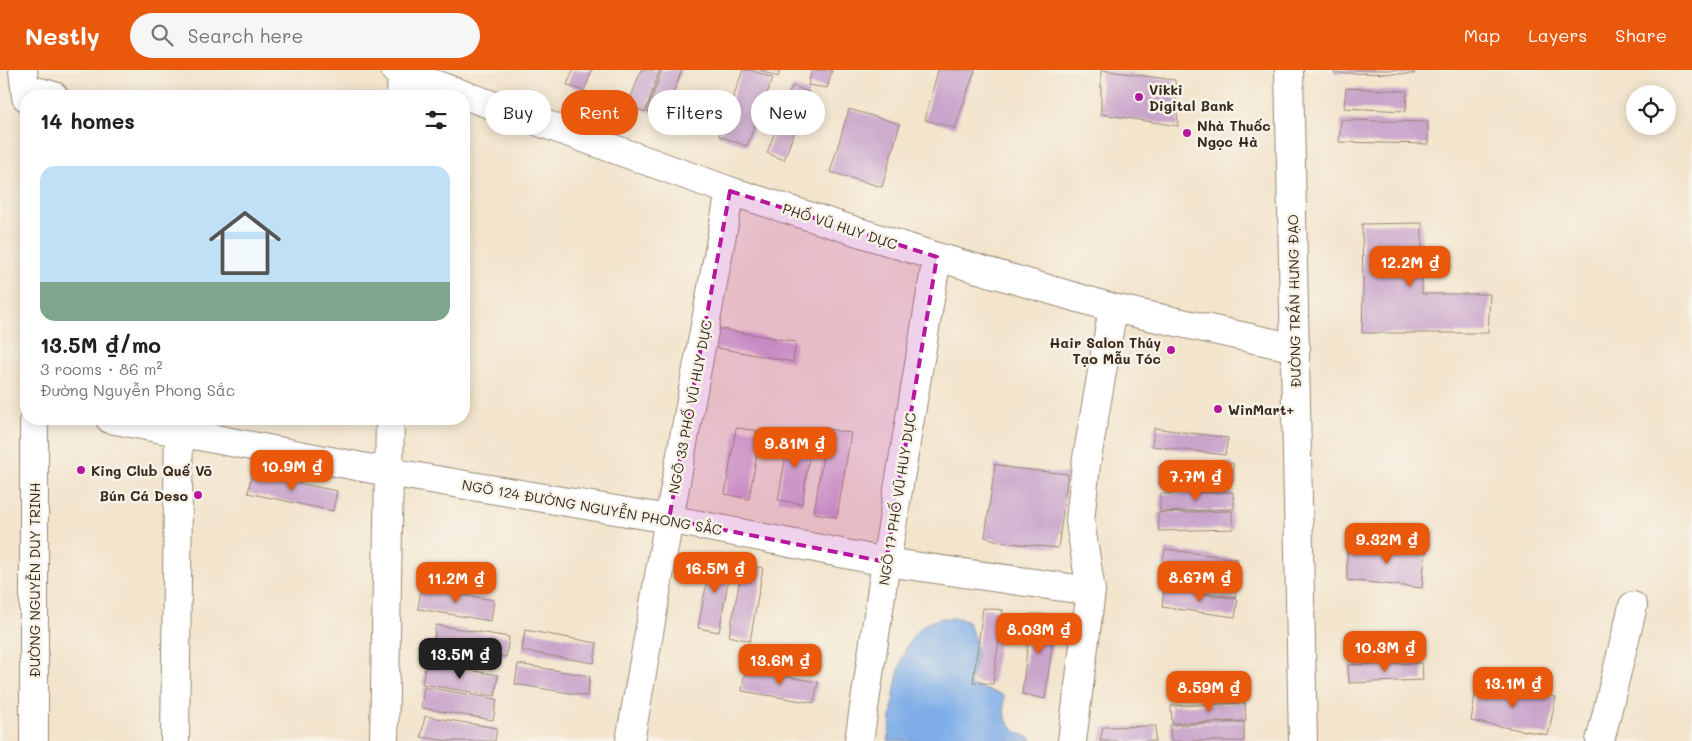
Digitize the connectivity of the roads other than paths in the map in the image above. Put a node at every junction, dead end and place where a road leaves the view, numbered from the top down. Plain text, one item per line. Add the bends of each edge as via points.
1 (1289, 70) edge
2 (400, 77) edge
3 (25, 85) edge
4 (38, 90) edge
5 (438, 90) edge
6 (470, 101) edge
7 (730, 191) junction
8 (937, 257) junction
9 (1112, 308) junction
10 (1296, 348) junction
11 (34, 425) edge
12 (390, 425) edge
13 (179, 426) edge
14 (388, 472) junction
15 (669, 519) junction
16 (886, 562) junction
17 (1091, 591) junction
18 (1634, 606) dead end
19 (34, 741) edge
20 (175, 741) edge
21 (384, 741) edge
22 (630, 741) edge
23 (859, 741) edge
24 (1072, 741) edge
25 (1303, 741) edge
26 (1600, 741) edge

1 - 10 main road, ĐƯỜNG TRẦN HƯNG ĐẠO
2 - 5 main road, PHỐ VŨ HUY DỰC
3 - 4 main road
6 - 7 main road, PHỐ VŨ HUY DỰC
7 - 8 main road, PHỐ VŨ HUY DỰC
7 - 15 main road, NGÕ 33 PHỐ VŨ HUY DỰC
8 - 9 main road, PHỐ VŨ HUY DỰC
8 - 16 main road, NGÕ 17 PHỐ VŨ HUY DỰC
9 - 10 main road, PHỐ VŨ HUY DỰC
9 - 17 main road via 1086,464 1080,521
10 - 25 main road, ĐƯỜNG TRẦN HƯNG ĐẠO
11 - 19 main road, ĐƯỜNG NGUYỄN DUY TRINH
12 - 14 main road
13 - 14 main road, NGÕ 124 ĐƯỜNG NGUYỄN PHONG SẮC
13 - 20 main road
14 - 15 main road, NGÕ 124 ĐƯỜNG NGUYỄN PHONG SẮC
14 - 21 main road
15 - 16 main road, NGÕ 124 ĐƯỜNG NGUYỄN PHONG SẮC
15 - 22 main road, NGÕ 33 PHỐ VŨ HUY DỰC
16 - 17 main road, NGÕ 124 ĐƯỜNG NGUYỄN PHONG SẮC
16 - 23 main road, NGÕ 17 PHỐ VŨ HUY DỰC
17 - 24 main road
18 - 26 main road

